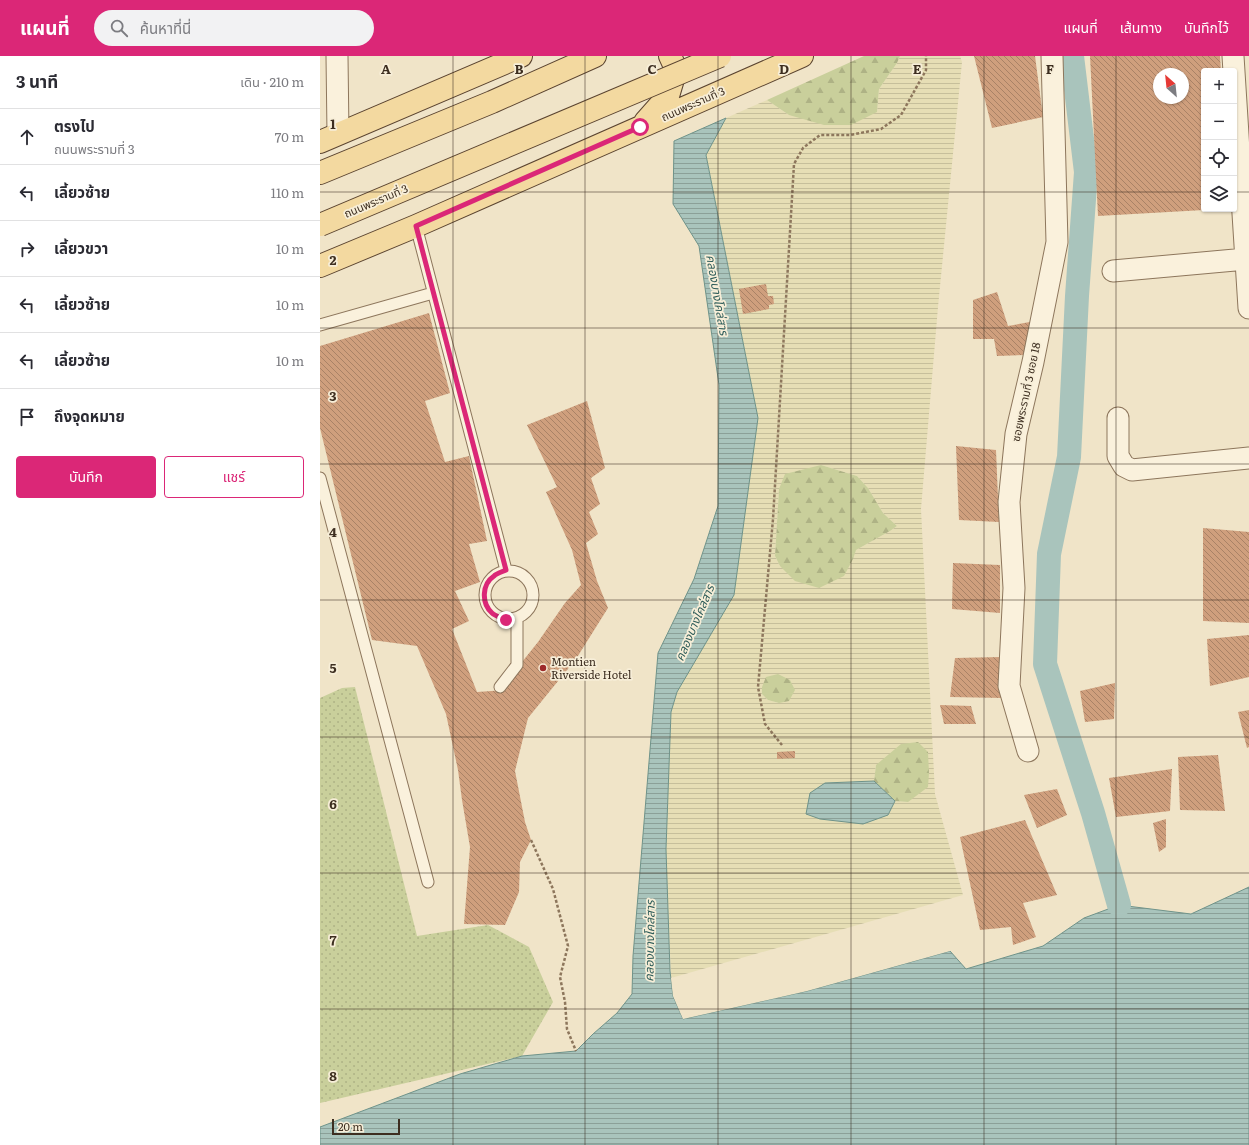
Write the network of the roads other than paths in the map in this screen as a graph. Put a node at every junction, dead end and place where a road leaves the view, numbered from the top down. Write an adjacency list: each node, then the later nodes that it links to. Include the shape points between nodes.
1 (337, 56): 11 (street)
2 (521, 56): 11 (main road)
3 (595, 56): 12 (main road, via 492,102)
4 (670, 56): 10 (main road, via 676,69 668,96)
5 (720, 56): 13 (main road, ถนนพระรามที่ 3, bridge)
6 (802, 56): 9 (main road, ถนนพระรามที่ 3)
7 (1052, 56): 27 (street, ซอยพระรามที่ 3 ซอย 18, via 1057,242 1016,434 1009,502 1014,588 1009,686)
8 (1233, 56): 15 (street)
9 (780, 61): 10 (main road, ถนนพระรามที่ 3)
10 (640, 127): 14 (main road, ถนนพระรามที่ 3)
11 (329, 138)
12 (320, 173)
13 (320, 225)
14 (416, 226): 16 (main road, ถนนพระรามที่ 3); 18 (lane)
15 (1246, 259): 17 (street); 19 (street)
16 (320, 266)
17 (1113, 271)
18 (434, 292): 20 (lane); 24 (lane)
19 (1249, 308)
20 (320, 324)
21 (1118, 418): 22 (street, via 1118,456 1124,466 1132,470)
22 (1249, 458)
23 (320, 478): 28 (lane)
24 (506, 570): 25 (lane, via 520,573 532,584 534,596 531,607); 25 (lane, via 494,576 486,585 486,605 492,614 506,620)
25 (517, 618): 26 (lane, via 517,665)
26 (500, 687)
27 (1028, 751)
28 (428, 882)

